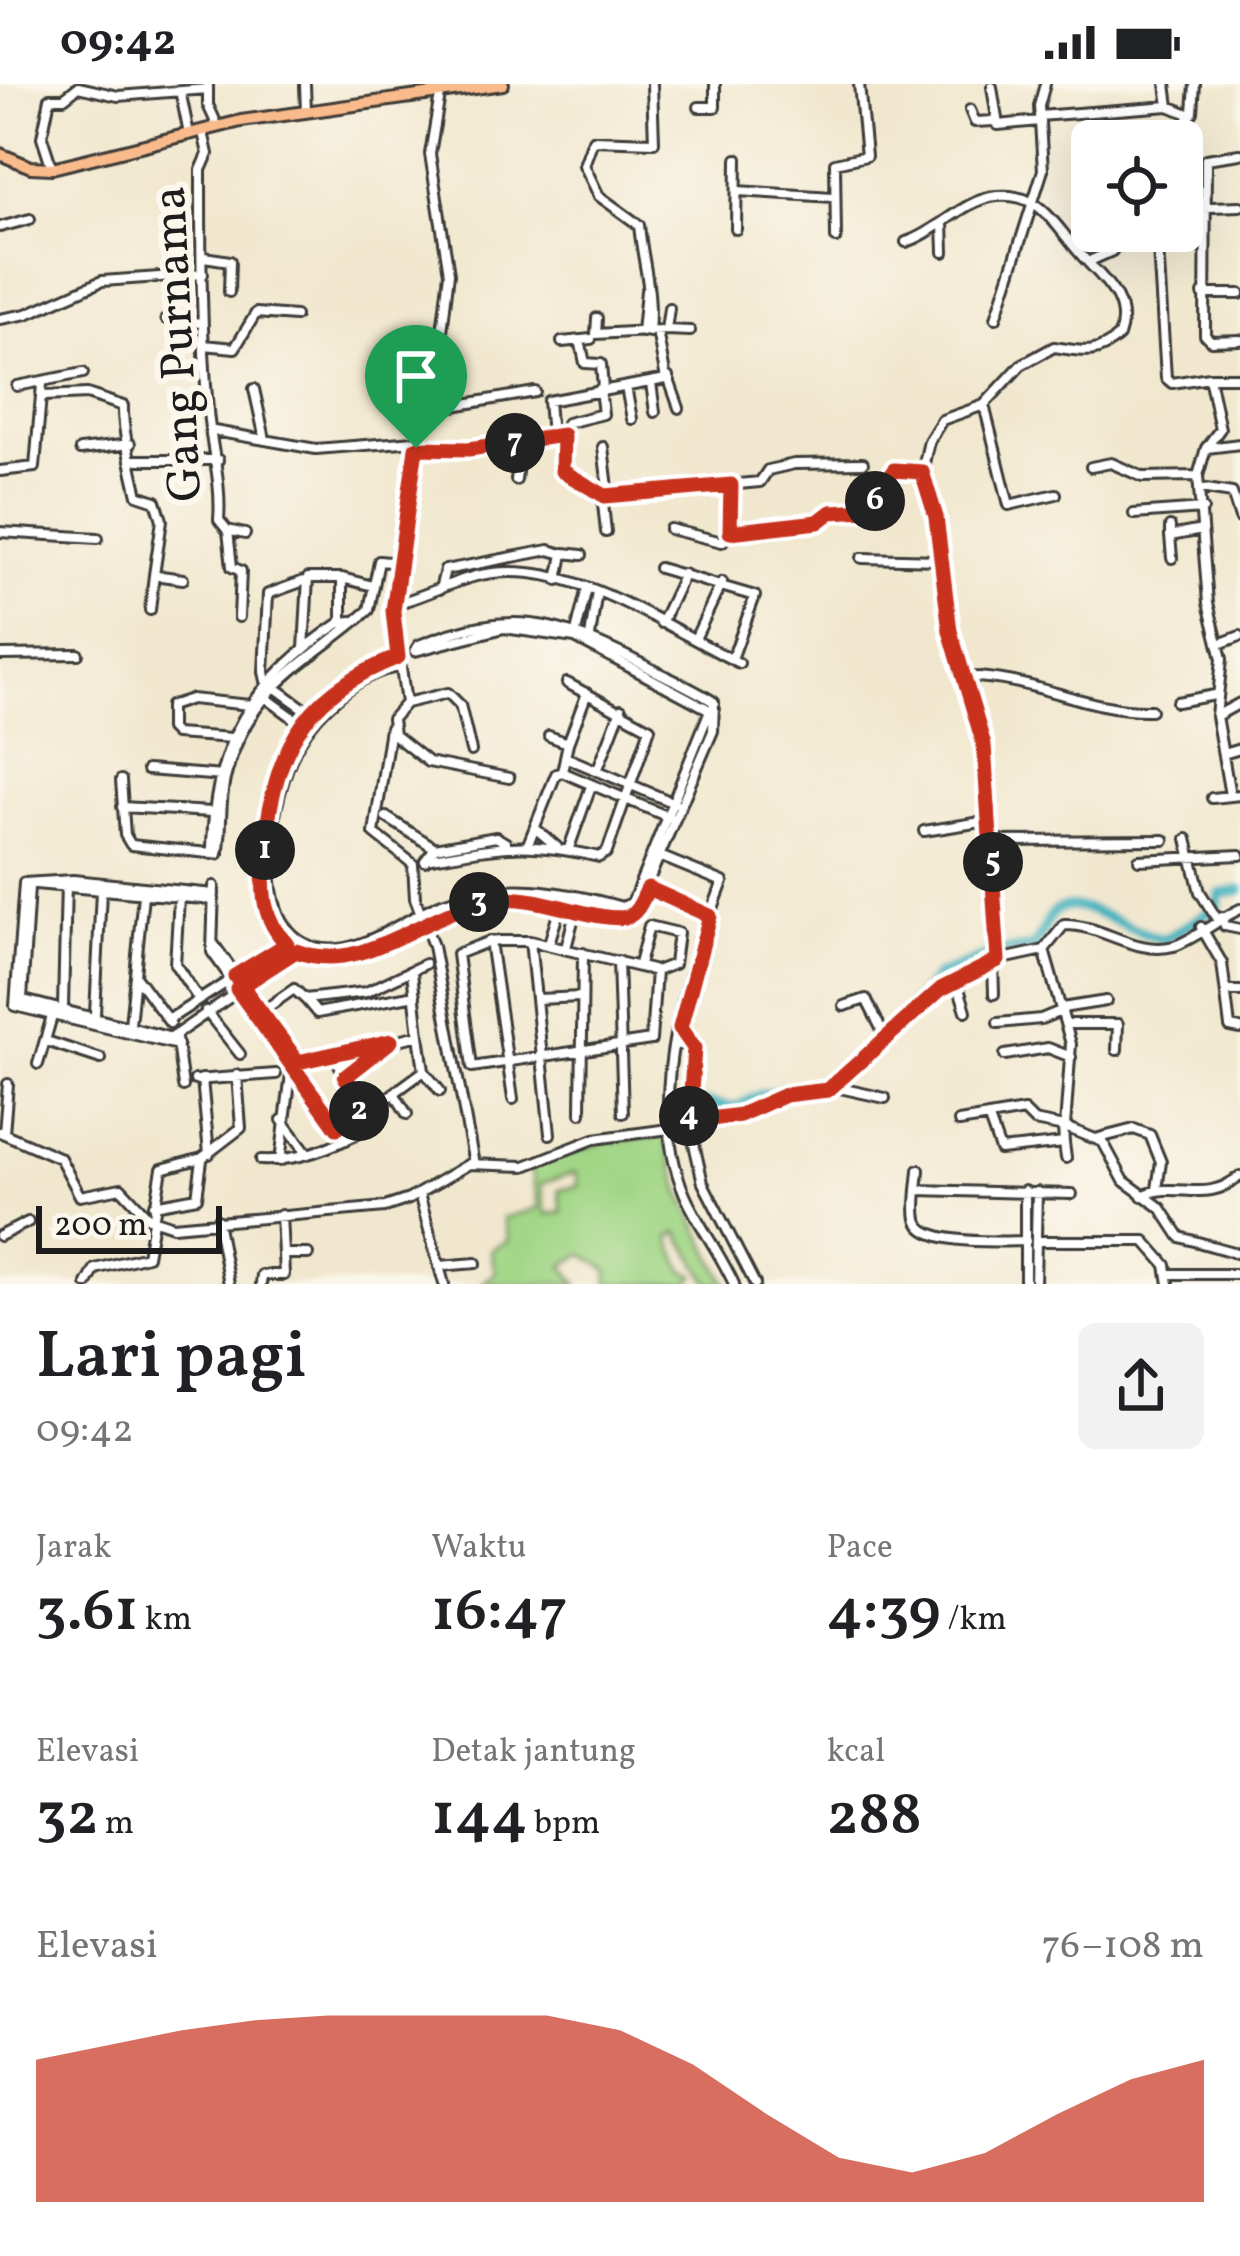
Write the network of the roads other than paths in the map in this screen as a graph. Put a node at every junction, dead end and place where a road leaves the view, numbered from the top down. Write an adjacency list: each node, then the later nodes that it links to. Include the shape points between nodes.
1 (46, 84): 15 (street)
2 (304, 84): 20 (street)
3 (405, 84): 16 (street)
4 (503, 84): 14 (main road)
5 (652, 84): 62 (street, via 654,142 592,140 584,165 599,196 639,225)
6 (716, 84): 18 (street, via 715,107)
7 (859, 84): 34 (street, via 866,156 836,162)
8 (1046, 84): 22 (street)
9 (1166, 84): 17 (street)
10 (1195, 84): 21 (street)
11 (207, 87): 13 (street); 25 (street)
12 (992, 87): 24 (street)
13 (181, 95): 15 (street, via 78,87); 27 (street)
14 (440, 95): 16 (main road); 80 (street, via 431,162 449,279 441,340 423,346)
15 (50, 98): 32 (street, via 42,141)
16 (404, 100): 20 (main road)
17 (1169, 106): 21 (street); 22 (street)
18 (699, 107)
19 (970, 110): 24 (street, via 975,122)
20 (306, 112): 25 (main road)
21 (1191, 115): 23 (street)
22 (1039, 119): 24 (street); 35 (street, via 1044,163)
23 (1188, 120)
24 (1000, 123): 28 (street)
25 (218, 127): 26 (main road)
26 (203, 132): 27 (main road); 47 (street, Gang Purnama)
27 (189, 136): 32 (main road)
28 (1006, 142)
29 (0, 154): 32 (main road)
30 (1240, 154): 37 (street, via 1207,156)
31 (736, 159): 33 (street)
32 (52, 168)
33 (738, 191): 34 (street); 41 (street)
34 (833, 197): 42 (street)
35 (1035, 206): 39 (street, via 988,198); 48 (street); 58 (street)
36 (1240, 206): 37 (street)
37 (1204, 209): 53 (street)
38 (30, 218): 40 (street)
39 (943, 222): 43 (street); 44 (street)
40 (0, 227)
41 (736, 229)
42 (836, 238)
43 (906, 242)
44 (944, 252)
45 (1108, 252): 48 (street)
46 (1158, 252): 69 (street, via 1166,378)
47 (203, 257): 49 (street, Gang Purnama); 51 (street, via 230,261)
48 (1091, 260): 81 (street, via 1120,306 1119,335 1089,353 1054,347 1021,365)
49 (203, 274): 59 (street, via 102,281); 61 (street, Gang Purnama)
50 (647, 277): 62 (street)
51 (229, 292)
52 (1240, 294): 53 (street)
53 (1203, 295): 65 (street, via 1207,338)
54 (669, 308): 62 (street)
55 (295, 316): 67 (street, via 256,313 235,348)
56 (622, 316): 64 (street)
57 (597, 318): 64 (street, via 596,334)
58 (996, 318)
59 (0, 319)
60 (166, 319): 61 (street)
61 (201, 323): 67 (street, Gang Purnama)
62 (654, 331): 63 (street); 64 (street); 70 (street)
63 (690, 331)
64 (620, 332)
65 (1240, 340)
66 (562, 342): 77 (street, via 585,339 584,362 600,363)
67 (204, 345): 86 (street, Gang Purnama)
68 (83, 373): 73 (street)
69 (1209, 376): 71 (street); 94 (street, via 1220,429)
70 (668, 377): 72 (street); 82 (street)
71 (1240, 377)
72 (651, 383): 75 (street); 83 (street)
73 (42, 384): 74 (street); 79 (street)
74 (16, 386)
75 (626, 387): 77 (street); 84 (street)
76 (254, 389): 88 (street)
77 (601, 389): 85 (street, via 603,414); 87 (street, via 547,401)
78 (535, 392): 80 (street, via 452,406)
79 (44, 396): 90 (street, via 87,394 122,405); 100 (street, via 34,469)
80 (421, 400): 91 (street)
81 (984, 405): 101 (street, via 936,426); 106 (street, via 1009,505)
82 (679, 408)
83 (655, 412)
84 (632, 419)
85 (567, 423)
86 (214, 431): 88 (street); 97 (street, Gang Purnama)
87 (551, 435): 89 (street); 107 (street, via 563,435 562,471)
88 (265, 439): 91 (street, via 324,449)
89 (521, 442): 91 (street, via 456,450); 103 (street)
90 (130, 444): 95 (street); 96 (street)
91 (415, 444): 151 (street, via 393,611)
92 (1240, 444): 94 (street)
93 (603, 447): 107 (street)
94 (1206, 448): 102 (street)
95 (80, 451)
96 (134, 460): 97 (street); 127 (street, via 138,494 155,500 161,513)
97 (218, 460): 112 (street, Gang Purnama, via 219,521)
98 (862, 463): 104 (street, via 794,464 768,470 763,481)
99 (1091, 467): 102 (street)
100 (0, 472)
101 (922, 472): 116 (street, via 894,470 866,510); 123 (street)
102 (1198, 476): 105 (street)
103 (516, 480)
104 (731, 485): 107 (street); 116 (street)
105 (1200, 488): 108 (street); 110 (street, via 1232,494)
106 (1056, 494)
107 (606, 495): 115 (street)
108 (1203, 509): 109 (street); 113 (street)
109 (1133, 514)
110 (1240, 518)
111 (670, 529): 116 (street, via 722,542)
112 (227, 530): 117 (street); 138 (street, Gang Purnama, via 232,567 241,572)
113 (1202, 530): 121 (street, via 1170,532); 145 (street)
114 (0, 532): 118 (street)
115 (606, 532)
116 (730, 532)
117 (245, 534)
118 (98, 538)
119 (562, 552): 120 (street); 130 (street); 134 (street, via 445,570)
120 (582, 555)
121 (1172, 558)
122 (862, 559): 123 (street)
123 (941, 560): 152 (street)
124 (400, 563): 133 (street, via 379,561)
125 (659, 568): 126 (street)
126 (684, 574): 132 (street); 139 (street)
127 (154, 575): 129 (street); 137 (street)
128 (342, 578): 131 (street); 133 (street); 140 (street)
129 (183, 579)
130 (558, 580): 134 (street, via 495,574); 135 (street)
131 (304, 581): 146 (street); 148 (street, via 268,594)
132 (722, 582): 142 (street); 142 (street, via 756,598 735,661)
133 (373, 586): 140 (street, via 369,610)
134 (440, 589): 136 (street)
135 (592, 590): 139 (street); 141 (street); 143 (street)
136 (404, 601)
137 (150, 610)
138 (239, 617)
139 (661, 623): 142 (street)
140 (343, 626): 146 (street)
141 (575, 635): 141 (street, via 504,628 415,651 443,635 501,622); 143 (street)
142 (695, 639)
143 (589, 641): 186 (street, via 708,706)
144 (1239, 642): 145 (street)
145 (1220, 644): 157 (street)
146 (304, 651): 150 (street); 154 (street)
147 (78, 654): 149 (street)
148 (265, 654): 150 (street); 154 (street)
149 (0, 655)
150 (288, 659): 154 (street)
151 (395, 662): 159 (street); 164 (street, via 350,679)
152 (965, 677): 163 (street); 191 (street, via 982,736)
153 (567, 683): 155 (street)
154 (270, 684): 156 (street); 164 (street)
155 (587, 693): 162 (street); 170 (street)
156 (262, 695): 161 (street); 166 (street)
157 (1215, 695): 158 (street); 165 (street)
158 (1178, 702)
159 (406, 703): 167 (street); 172 (street, via 450,694)
160 (1240, 703): 165 (street)
161 (254, 707): 169 (street); 169 (street, via 191,699 170,706 175,734); 178 (street)
162 (621, 709): 176 (street); 181 (street, via 650,732)
163 (1151, 710)
164 (314, 715): 166 (street)
165 (1216, 716): 173 (street)
166 (305, 726): 221 (street, via 275,776 265,829 265,912)
167 (390, 728): 179 (street, via 428,762); 217 (street, via 374,832 412,863)
168 (549, 736): 170 (street)
169 (232, 738): 178 (street)
170 (568, 743): 174 (street)
171 (1240, 749): 173 (street)
172 (471, 751)
173 (1223, 754): 183 (street)
174 (565, 757): 176 (street); 177 (street)
175 (147, 770): 178 (street)
176 (597, 771): 181 (street)
177 (562, 772): 182 (street); 192 (street)
178 (222, 775): 188 (street); 200 (street, via 220,851)
179 (509, 778)
180 (121, 780): 187 (street)
181 (628, 784): 185 (street); 186 (street)
182 (591, 786): 185 (street); 198 (street)
183 (1235, 795): 184 (street)
184 (1212, 798)
185 (622, 799): 190 (street); 198 (street, via 604,855)
186 (678, 804): 190 (street)
187 (122, 807): 188 (street); 200 (street, via 131,845)
188 (212, 812): 200 (street)
189 (386, 817): 199 (street)
190 (672, 819): 201 (street)
191 (988, 820): 193 (street); 195 (street)
192 (536, 829): 196 (street); 197 (street)
193 (923, 831)
194 (1187, 839): 203 (street)
195 (991, 841): 204 (street, via 1160,840); 230 (street)
196 (528, 844): 197 (street); 199 (street, via 498,837)
197 (558, 848): 198 (street)
198 (569, 848)
199 (438, 852): 205 (street)
200 (212, 854)
201 (658, 855): 209 (street); 214 (street, via 629,906); 216 (street, via 723,882)
202 (1240, 855): 203 (street)
203 (1191, 856): 204 (street); 218 (street)
204 (1157, 858): 206 (street)
205 (426, 860)
206 (1139, 860)
207 (66, 884): 208 (street); 250 (street); 250 (street, via 27,885 20,1002)
208 (101, 888): 210 (street); 211 (street); 255 (street)
209 (648, 888): 214 (street, via 625,917); 216 (street)
210 (214, 893): 212 (street); 237 (street, via 212,952)
211 (142, 896): 212 (street); 236 (street)
212 (179, 897): 247 (street, via 175,964)
213 (563, 899): 214 (street); 217 (street, via 494,899); 224 (street)
214 (578, 903): 226 (street)
215 (1240, 909): 218 (street)
216 (710, 916): 260 (street)
217 (421, 918): 225 (street, via 350,946); 228 (street, via 344,957); 315 (street)
218 (1220, 918): 219 (street); 220 (street)
219 (1201, 927): 227 (street, via 1164,947 1065,925); 240 (street, via 1218,950)
220 (1240, 929)
221 (291, 941): 225 (street); 228 (street); 237 (street)
222 (490, 941): 223 (street); 282 (street); 282 (street, via 454,958 472,1067)
223 (530, 941): 224 (street); 246 (street)
224 (549, 943): 226 (street)
225 (306, 944): 228 (street)
226 (566, 948): 229 (street)
227 (1044, 950): 230 (street); 251 (street)
228 (296, 951): 239 (street)
229 (583, 953): 231 (street); 244 (street)
230 (995, 957): 238 (street); 242 (street)
231 (619, 961): 233 (street); 270 (street)
232 (425, 964): 235 (street)
233 (640, 964): 234 (street); 234 (street, via 650,926 676,932 674,964)
234 (656, 971): 270 (street, via 654,1037)
235 (412, 972): 243 (street); 245 (street)
236 (135, 976): 256 (street); 259 (street)
237 (233, 977): 239 (street); 247 (street)
238 (957, 982): 253 (street); 261 (street)
239 (240, 987): 252 (street); 254 (street); 281 (street)
240 (1227, 991): 241 (street); 262 (street, via 1230,1028)
241 (1240, 991)
242 (994, 994)
243 (415, 995): 245 (street); 263 (street)
244 (580, 997): 246 (street); 272 (street)
245 (367, 998): 254 (street, via 316,1013 294,989)
246 (538, 999): 277 (street)
247 (199, 1000): 256 (street)
248 (1106, 1001): 251 (street)
249 (844, 1006): 264 (street, via 866,1000)
250 (57, 1009): 255 (street); 265 (street); 268 (street)
251 (1062, 1009): 257 (street); 258 (street)
252 (206, 1011): 265 (street); 274 (street)
253 (966, 1011)
254 (261, 1012): 281 (street)
255 (95, 1014): 259 (street)
256 (168, 1020): 265 (street)
257 (998, 1023)
258 (1067, 1024): 273 (street, via 1118,1024); 278 (street)
259 (130, 1026): 265 (street)
260 (680, 1028): 266 (street); 271 (street)
261 (901, 1029): 264 (street); 267 (street)
262 (1240, 1029)
263 (419, 1035): 269 (street); 283 (street)
264 (885, 1038): 289 (street)
265 (177, 1040): 288 (street)
266 (687, 1040): 271 (street); 300 (street, via 694,1048)
267 (905, 1040)
268 (46, 1041): 279 (street); 280 (street)
269 (391, 1041): 276 (street); 286 (street)
270 (618, 1045): 272 (street); 296 (street)
271 (676, 1047): 304 (street)
272 (583, 1050): 277 (street); 295 (street)
273 (1117, 1050)
274 (240, 1054)
275 (1005, 1054): 278 (street, via 1048,1048)
276 (334, 1056): 281 (street); 286 (street)
277 (544, 1057): 282 (street); 306 (street)
278 (1071, 1058): 302 (street)
279 (101, 1059)
280 (38, 1064)
281 (296, 1064): 298 (street); 303 (street)
282 (508, 1064): 293 (street)
283 (424, 1071): 290 (street); 291 (street)
284 (276, 1074): 285 (street)
285 (237, 1075): 311 (street, via 243,1126); 311 (street, via 198,1080)
286 (345, 1077): 294 (street)
287 (8, 1084): 305 (street)
288 (183, 1086)
289 (834, 1087): 292 (street); 300 (street)
290 (440, 1091)
291 (394, 1093): 294 (street); 297 (street)
292 (885, 1098)
293 (513, 1099)
294 (368, 1108): 303 (street); 308 (street, via 369,1128)
295 (581, 1113)
296 (622, 1113)
297 (407, 1114)
298 (282, 1119): 310 (street); 314 (street)
299 (988, 1119): 301 (street); 302 (street, via 1024,1111); 309 (street, via 999,1150)
300 (689, 1122): 324 (street)
301 (959, 1122)
302 (1064, 1127): 307 (street); 309 (street)
303 (337, 1128): 308 (street)
304 (670, 1130): 315 (street, via 594,1139 525,1166); 327 (street)
305 (2, 1133): 330 (street, via 59,1157 78,1194 121,1188)
306 (550, 1134)
307 (1097, 1138): 318 (street, via 1134,1129 1150,1135 1161,1162); 325 (street)
308 (346, 1140): 310 (street)
309 (1064, 1143): 312 (street)
310 (308, 1154): 314 (street)
311 (206, 1156): 326 (street, via 163,1168); 326 (street, via 197,1197)
312 (1066, 1158)
313 (261, 1160): 314 (street)
314 (280, 1161)
315 (474, 1164): 322 (street)
316 (920, 1170): 319 (street)
317 (1240, 1176): 318 (street, via 1213,1193)
318 (1157, 1189): 325 (street)
319 (918, 1190): 320 (street); 335 (street, via 922,1228 948,1240)
320 (1025, 1191): 321 (street); 335 (street)
321 (1037, 1192): 323 (street); 335 (street)
322 (419, 1194): 328 (street, via 352,1212); 340 (street)
323 (1072, 1194)
324 (707, 1196): 327 (street); 332 (street)
325 (1142, 1196): 338 (street, via 1183,1239)
326 (154, 1205): 330 (street)
327 (691, 1207): 333 (street)
328 (281, 1215): 329 (street); 336 (street)
329 (217, 1220): 330 (street); 344 (street)
330 (154, 1221): 343 (street, via 147,1256 95,1269)
331 (28, 1222): 334 (street)
332 (725, 1226): 333 (street, via 713,1226); 348 (street)
333 (710, 1235): 347 (street)
334 (0, 1236)
335 (1031, 1241): 342 (street, via 1143,1240); 349 (street); 350 (street)
336 (283, 1254): 337 (street); 345 (street, via 284,1275 262,1275)
337 (308, 1254)
338 (1240, 1254)
339 (476, 1263): 340 (street)
340 (440, 1266): 346 (street)
341 (1240, 1274): 342 (street)
342 (1170, 1279)
343 (86, 1284)
344 (229, 1284)
345 (261, 1284)
346 (445, 1284)
347 (734, 1284)
348 (755, 1284)
349 (1025, 1284)
350 (1035, 1284)

